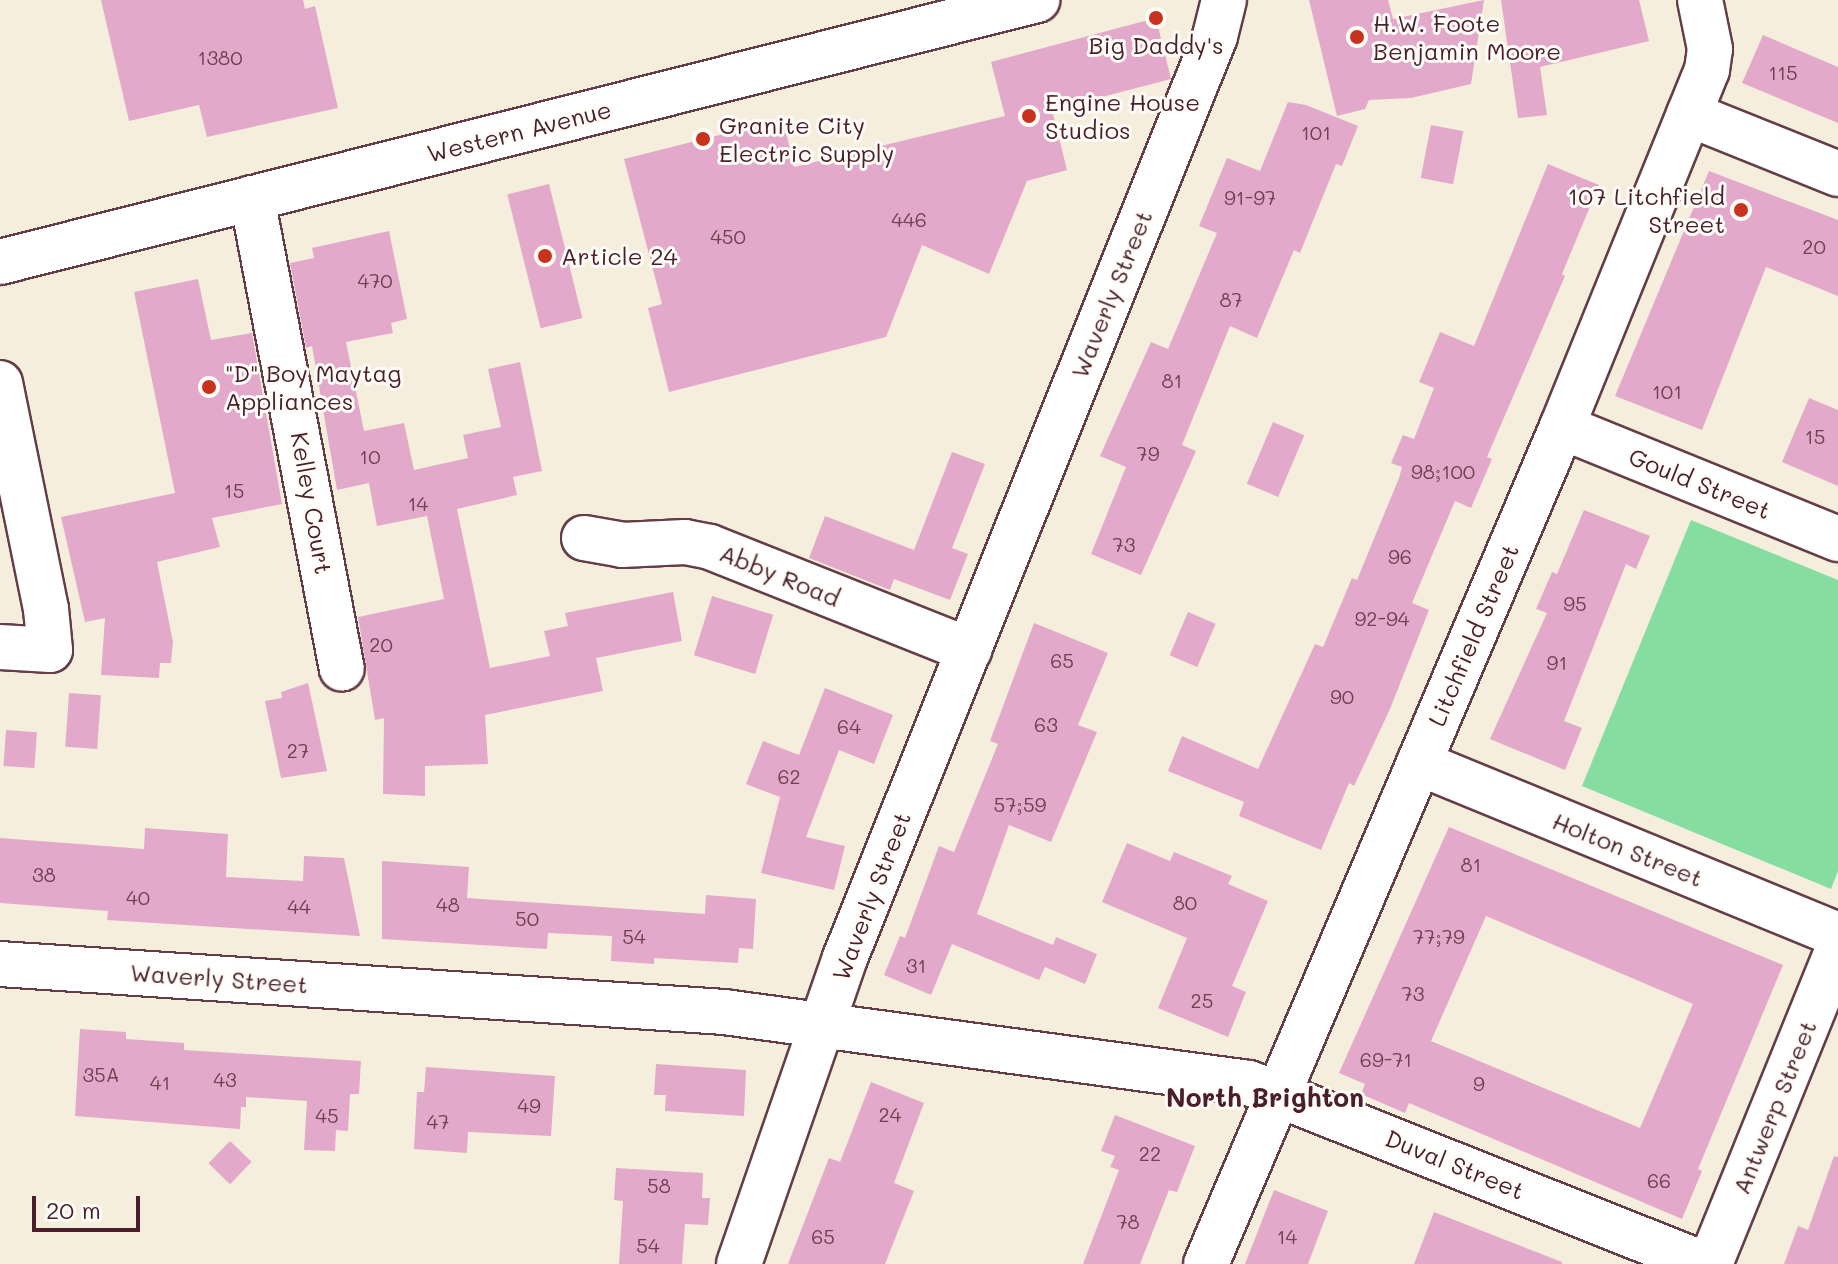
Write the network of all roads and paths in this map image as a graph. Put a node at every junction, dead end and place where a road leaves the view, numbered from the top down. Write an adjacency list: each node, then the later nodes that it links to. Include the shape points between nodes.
1 (1037, 0): 6 (street, Western Avenue)
2 (1224, 0): 13 (street, Waverly Street, via 1215,36)
3 (1700, 0): 4 (street, Litchfield Street, via 1709,59)
4 (1689, 114): 5 (street); 9 (street, Litchfield Street)
5 (1838, 174)
6 (252, 198): 7 (street, Western Avenue); 14 (street, Kelley Court)
7 (0, 262)
8 (0, 383): 12 (street, via 50,650)
9 (1562, 427): 11 (street, Gould Street); 15 (street, Litchfield Street)
10 (584, 538): 13 (street, Abby Road, via 622,545 685,542 710,547)
11 (1838, 539)
12 (0, 647)
13 (969, 650): 19 (street, Waverly Street, via 845,958)
14 (342, 668)
15 (1419, 763): 16 (street, Holton Street); 20 (street, Litchfield Street)
16 (1838, 935)
17 (1838, 949): 24 (street, Antwerp Street)
18 (0, 964): 19 (street, Waverly Street, via 724,1012)
19 (823, 1026): 20 (street, Duval Street, via 1249,1083); 21 (street)
20 (1277, 1092): 22 (street, Litchfield Street); 23 (street, Duval Street)
21 (739, 1264)
22 (1206, 1264)
23 (1703, 1264)
24 (1710, 1264)

